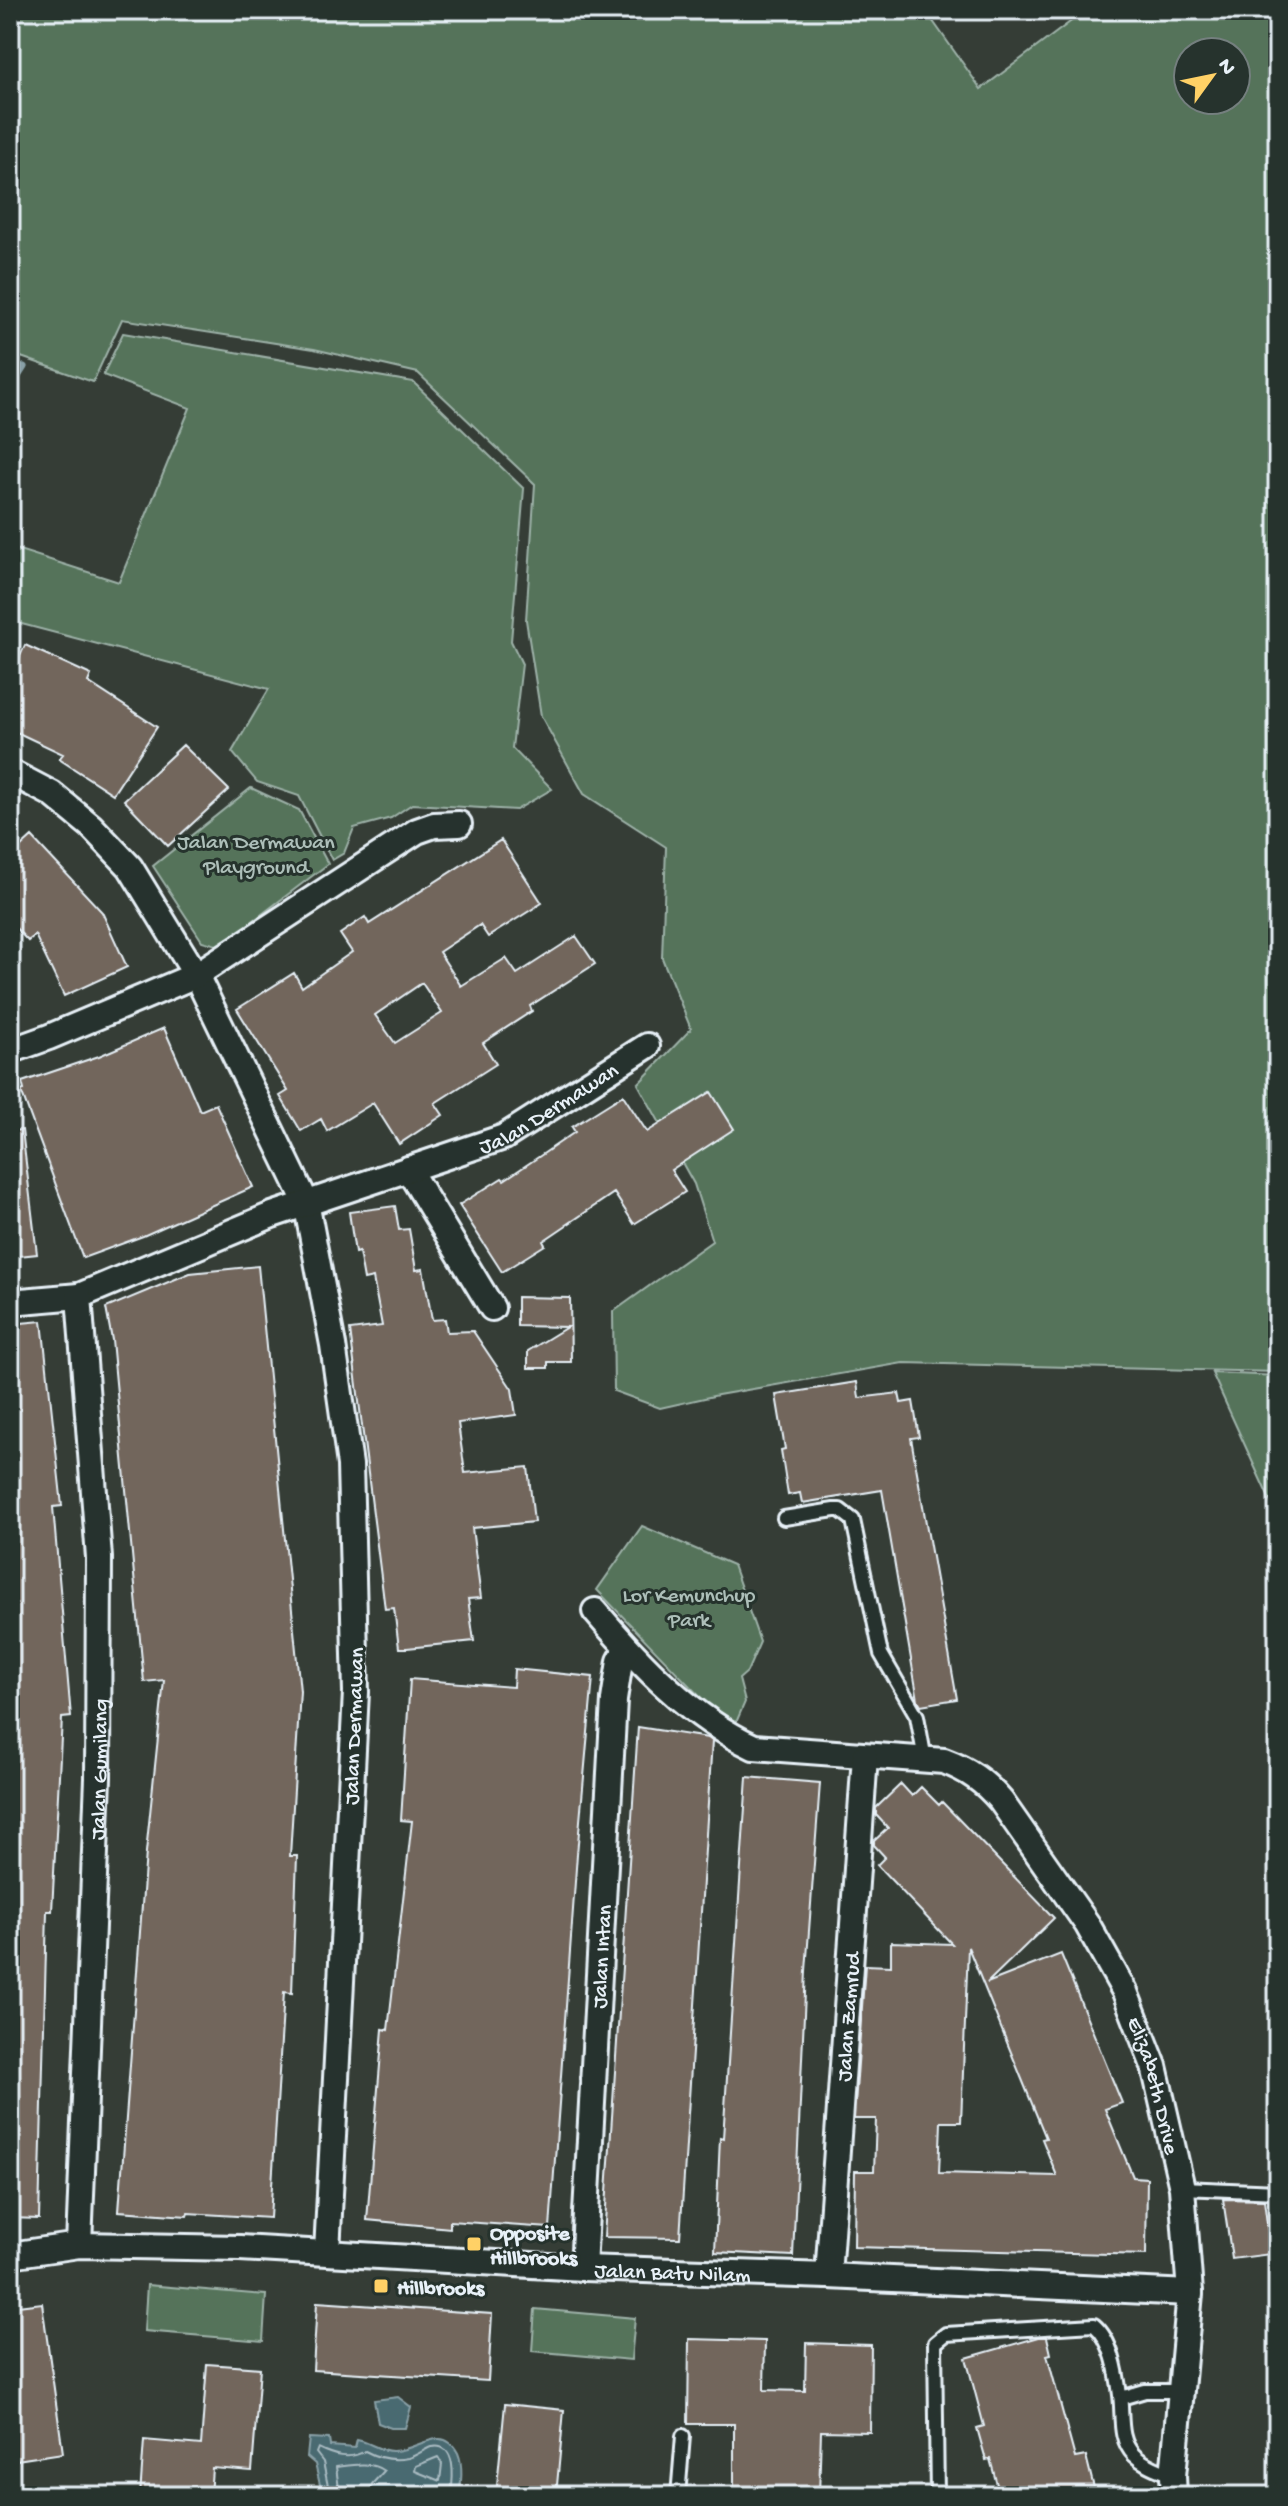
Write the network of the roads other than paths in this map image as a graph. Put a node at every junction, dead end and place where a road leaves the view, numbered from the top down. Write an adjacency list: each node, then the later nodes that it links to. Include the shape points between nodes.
1 (10, 772): 3 (street, Jalan Dermawan, via 52,794 130,867)
2 (459, 824): 3 (street, via 417,831)
3 (196, 975): 5 (street); 7 (street, Jalan Dermawan)
4 (647, 1046): 6 (street, Jalan Dermawan, via 504,1137)
5 (10, 1051)
6 (408, 1169): 7 (street, Jalan Dermawan); 10 (street)
7 (306, 1202): 8 (street, Jalan Dermawan); 19 (street, Jalan Dermawan, via 350,1465 356,1692)
8 (79, 1296): 9 (street, Jalan Dermawan); 18 (street, Jalan Gumilang, via 99,1574 98,1778)
9 (10, 1302)
10 (492, 1308)
11 (784, 1518): 15 (lane, via 840,1510 853,1520 881,1654 917,1716)
12 (595, 1611): 13 (street, Elizabeth Drive)
13 (627, 1648): 14 (street, Elizabeth Drive, via 718,1728 754,1747); 21 (street, Jalan Intan, via 614,1700)
14 (865, 1756): 15 (street, Elizabeth Drive); 22 (street, Jalan Zamrud)
15 (925, 1760): 16 (street, Elizabeth Drive, via 944,1761 985,1783 1087,1924 1125,1992 1154,2066)
16 (1182, 2188): 17 (lane); 23 (street, Elizabeth Drive)
17 (1278, 2192)
18 (79, 2245): 19 (street, Jalan Batu Nilam); 20 (street, Jalan Batu Nilam)
19 (327, 2252): 21 (street, Jalan Batu Nilam)
20 (10, 2255)
21 (583, 2268): 22 (street, Jalan Batu Nilam)
22 (828, 2276): 23 (street, Jalan Batu Nilam)
23 (1190, 2293): 24 (street, Elizabeth Drive)
24 (1181, 2391): 25 (lane, via 1145,2391); 27 (street, Elizabeth Drive)
25 (1121, 2398): 27 (lane, via 1122,2428 1132,2453); 29 (lane, via 1111,2352 1094,2325 939,2337)
26 (683, 2436): 28 (lane)
27 (1173, 2486)
28 (678, 2496)
29 (937, 2496)

